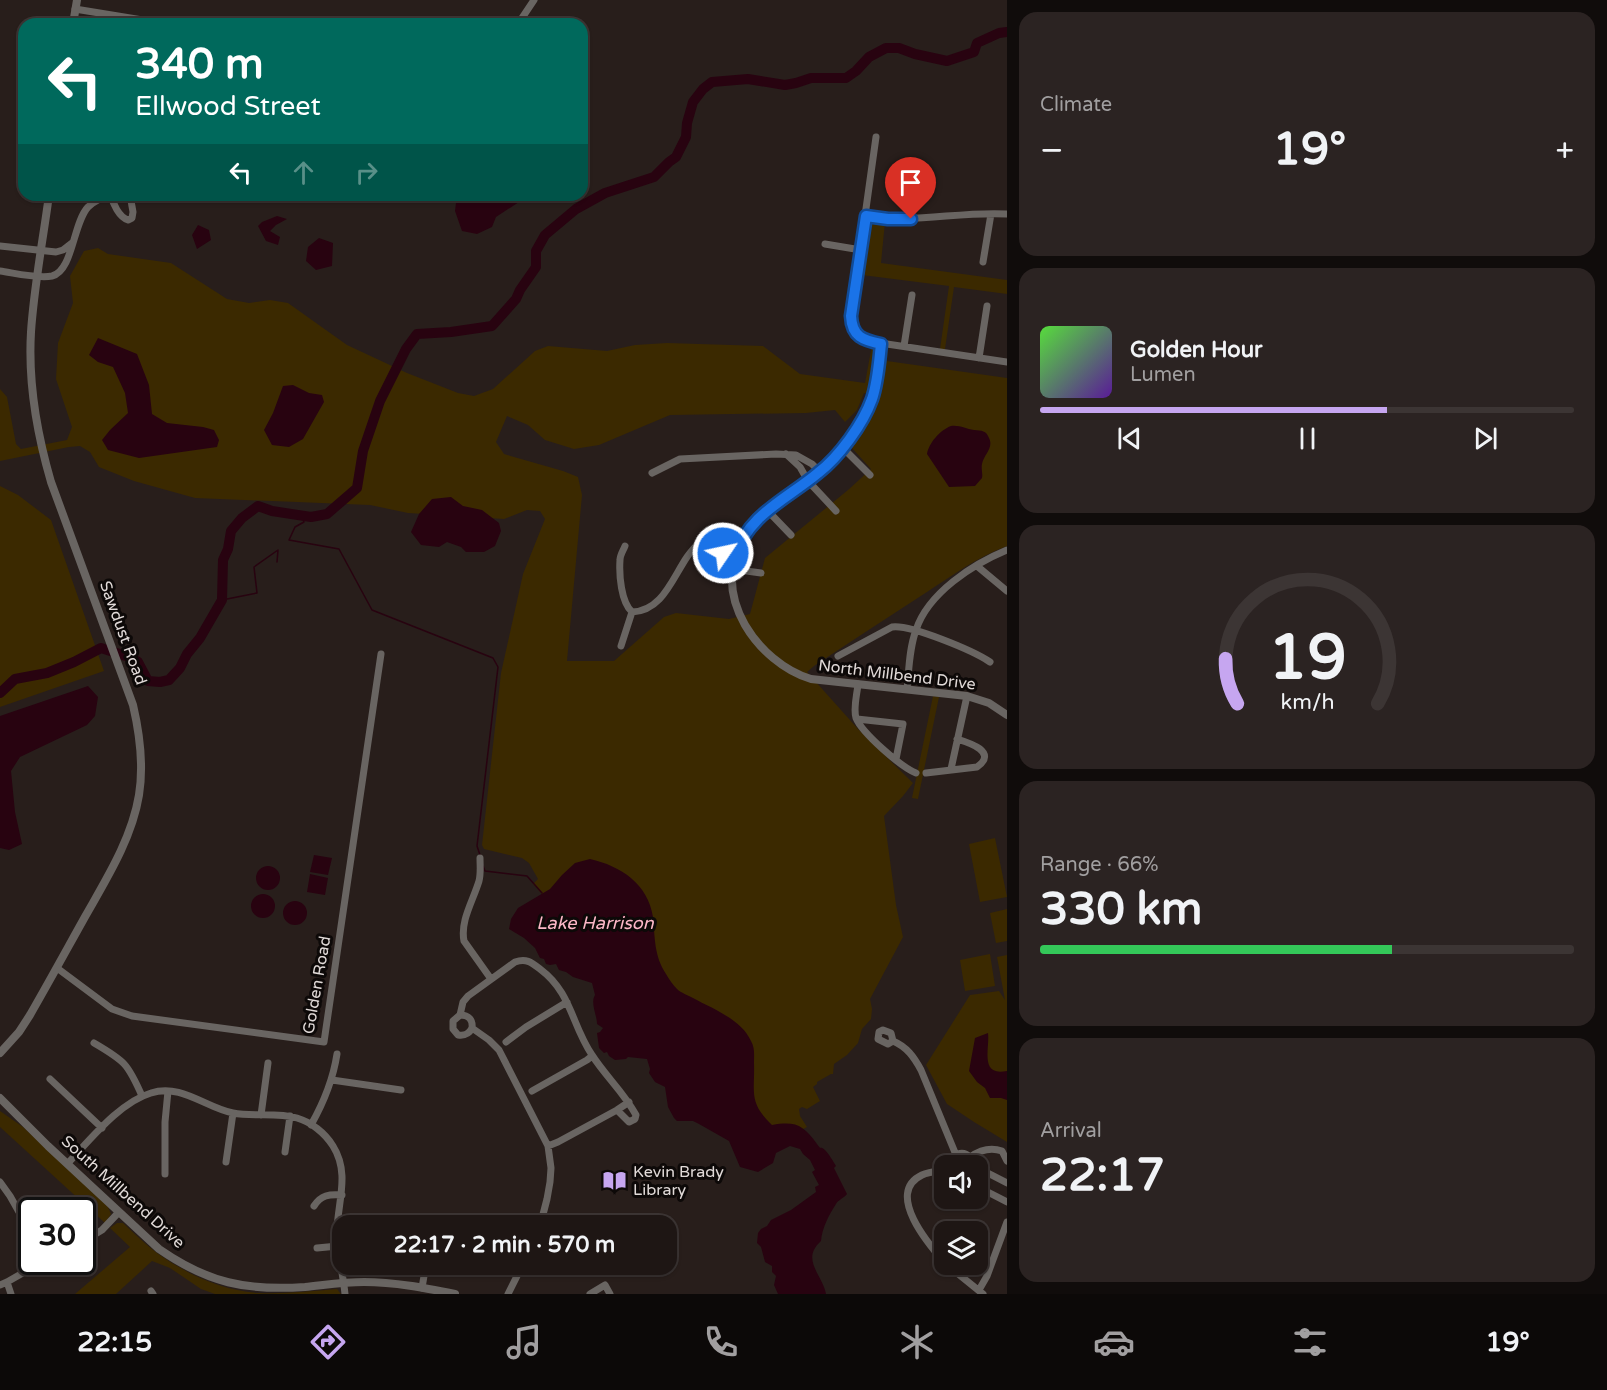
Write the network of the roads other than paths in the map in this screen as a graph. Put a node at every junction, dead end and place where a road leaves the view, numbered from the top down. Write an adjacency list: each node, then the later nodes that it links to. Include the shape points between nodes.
1 (534, 0): 4 (street)
2 (76, 4): 3 (street)
3 (140, 18)
4 (522, 18)
5 (876, 137): 12 (street)
6 (48, 201): 16 (street, Sawdust Road)
7 (96, 201): 13 (street, via 81,216)
8 (113, 201): 9 (street, via 128,220 133,212)
9 (131, 201)
10 (991, 214): 11 (street); 12 (street, via 911,219); 18 (street)
11 (1007, 214)
12 (866, 216): 17 (street)
13 (72, 243): 16 (street, via 56,252); 20 (street, via 60,272)
14 (825, 244): 17 (street)
15 (0, 246): 16 (street)
16 (41, 250): 20 (street, Sawdust Road)
17 (861, 250): 23 (street, via 851,325 867,341)
18 (983, 262)
19 (0, 272): 20 (street)
20 (37, 276): 62 (street, Sawdust Road, via 31,359 43,454 134,705 141,775 137,807 126,838)
21 (912, 295): 24 (street)
22 (987, 306): 25 (street)
23 (881, 344): 24 (street); 27 (street, North Millbend Drive, via 872,399)
24 (904, 346): 25 (street)
25 (979, 358): 26 (street)
26 (1007, 362)
27 (842, 447): 29 (street, North Millbend Drive); 31 (street)
28 (786, 454): 29 (street, via 806,460); 30 (street, via 690,457); 32 (street, via 804,471)
29 (819, 472): 32 (street, North Millbend Drive)
30 (652, 473)
31 (870, 475)
32 (808, 481): 33 (street, North Millbend Drive); 34 (street)
33 (767, 510): 35 (street); 37 (street, North Millbend Drive)
34 (836, 511)
35 (791, 535)
36 (625, 546): 45 (street, via 619,558 622,593)
37 (738, 546): 38 (street, via 702,539); 40 (street, North Millbend Drive)
38 (696, 547): 40 (street); 45 (street, via 661,599 648,609)
39 (1007, 550): 41 (street)
40 (735, 557): 42 (street, North Millbend Drive)
41 (977, 566): 44 (street); 46 (street, via 929,604)
42 (732, 569): 43 (street); 51 (street, North Millbend Drive, via 737,609 748,630 779,663 811,679)
43 (761, 573)
44 (1007, 591)
45 (632, 612): 47 (street)
46 (915, 630): 49 (street, via 892,627); 50 (street); 52 (street)
47 (621, 646)
48 (381, 654): 62 (street, Golden Road, via 324,1042 132,1016 112,1009)
49 (838, 656)
50 (990, 662)
51 (858, 684): 52 (street, North Millbend Drive); 55 (street)
52 (907, 689): 53 (street, North Millbend Drive)
53 (967, 696): 54 (street, North Millbend Drive, via 989,703); 56 (street)
54 (1007, 715)
55 (857, 719): 57 (street, via 864,732); 57 (street, via 903,724)
56 (957, 740): 58 (street); 58 (street, via 978,747 983,752 983,763)
57 (896, 759): 59 (street)
58 (951, 769): 60 (street)
59 (916, 773)
60 (926, 773)
61 (480, 858): 63 (street, via 479,880 463,934)
62 (57, 968): 70 (street, Sawdust Road, via 19,1032)
63 (491, 979): 64 (street, via 515,962 527,960 551,977); 65 (street, via 468,996)
64 (567, 1002): 68 (street); 72 (street)
65 (460, 1015): 66 (street, via 471,1019); 66 (street, via 453,1021 455,1032 465,1035)
66 (472, 1028): 88 (street, via 499,1050)
67 (893, 1041): 90 (street, via 908,1050 921,1070)
68 (506, 1042)
69 (94, 1043): 79 (street, via 125,1063)
70 (0, 1053)
71 (337, 1054): 75 (street)
72 (592, 1056): 78 (street); 81 (street)
73 (268, 1063): 84 (street)
74 (50, 1079): 87 (street)
75 (332, 1080): 76 (street); 86 (street)
76 (401, 1090)
77 (168, 1091): 79 (street); 83 (street); 97 (street)
78 (532, 1091)
79 (142, 1096): 87 (street)
80 (0, 1098): 95 (street, South Millbend Drive)
81 (629, 1102): 82 (street); 82 (street, via 635,1119 629,1122)
82 (617, 1110): 88 (street)
83 (233, 1113): 84 (street); 94 (street)
84 (261, 1115): 85 (street)
85 (290, 1116): 86 (street); 89 (street)
86 (311, 1125): 102 (street, via 334,1147 342,1174)
87 (102, 1128): 95 (street)
88 (548, 1146): 108 (street, via 550,1182)
89 (285, 1152)
90 (956, 1155): 91 (street)
91 (967, 1155)
92 (973, 1155): 93 (street, via 994,1148 1002,1151)
93 (1007, 1161)
94 (226, 1162)
95 (68, 1164): 106 (street, South Millbend Drive)
96 (934, 1172): 113 (street, via 916,1179 908,1200 916,1226)
97 (165, 1174)
98 (988, 1174): 100 (street)
99 (0, 1182): 105 (street)
100 (1007, 1184)
101 (988, 1192): 103 (street)
102 (342, 1195): 104 (street, via 324,1196); 107 (street)
103 (1007, 1202)
104 (314, 1206)
105 (18, 1210)
106 (118, 1212): 110 (street); 119 (street, South Millbend Drive, via 167,1255 217,1280 261,1288)
107 (339, 1215)
108 (543, 1215)
109 (1007, 1222): 122 (street)
110 (96, 1234)
111 (332, 1247): 112 (street)
112 (317, 1248)
113 (934, 1252)
114 (20, 1275): 120 (street)
115 (343, 1275): 119 (street)
116 (424, 1275): 121 (street)
117 (518, 1275): 126 (street)
118 (959, 1275): 122 (street)
119 (344, 1282): 121 (street, South Millbend Drive); 124 (street)
120 (4, 1284): 123 (street)
121 (422, 1288): 125 (street, South Millbend Drive)
122 (981, 1292)
123 (11, 1294)
124 (345, 1294)
125 (455, 1294)
126 (508, 1294)
127 (590, 1294): 128 (street, via 605,1286)
128 (610, 1294)

